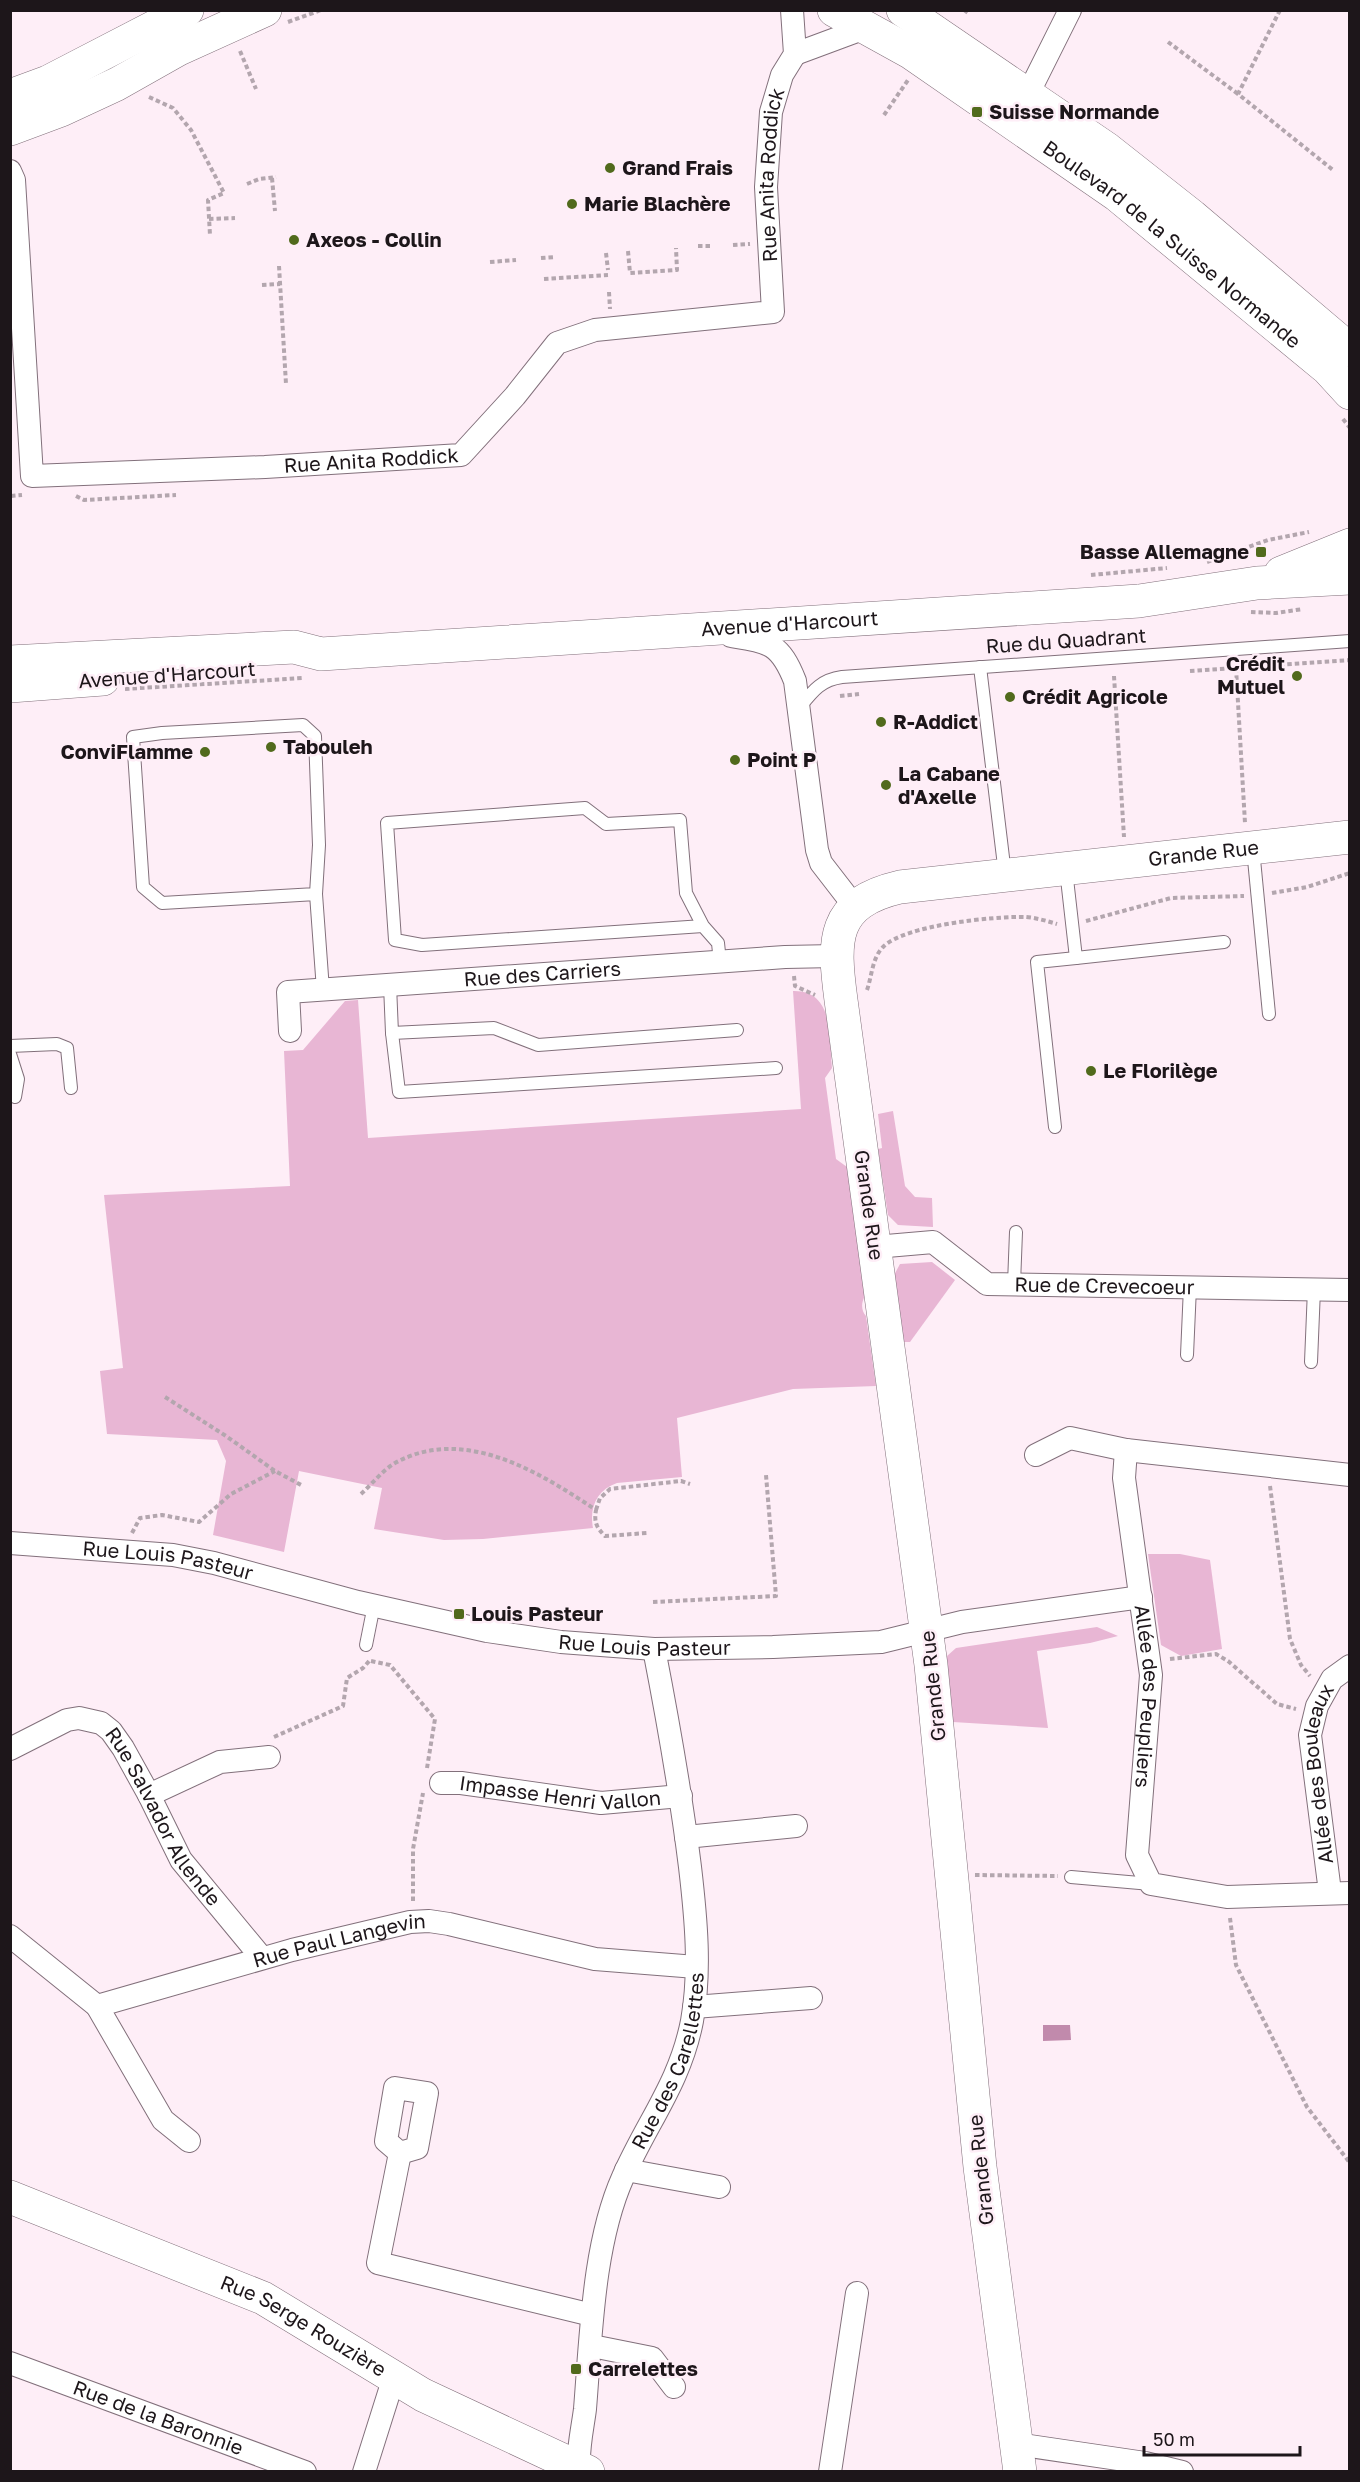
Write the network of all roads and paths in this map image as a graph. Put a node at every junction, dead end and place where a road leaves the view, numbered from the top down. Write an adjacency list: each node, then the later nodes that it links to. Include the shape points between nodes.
1 (187, 10): 18 (street, via 48,82)
2 (265, 10): 21 (street, via 178,49 117,84)
3 (792, 10): 13 (street)
4 (834, 10): 10 (street, Boulevard de la Suisse Normande)
5 (903, 10): 16 (street, Boulevard de la Suisse Normande)
6 (964, 10): 7 (path)
7 (970, 10)
8 (1070, 10): 16 (street)
9 (1279, 11): 17 (path)
10 (866, 28): 13 (street); 14 (street, Boulevard de la Suisse Normande, via 910,52)
11 (1168, 42): 17 (path)
12 (240, 51): 15 (path)
13 (795, 54): 23 (street, Rue Anita Roddick, via 782,75 771,112 766,187 773,312 594,330 557,343 461,455 32,476 14,180)
14 (922, 73): 16 (street, via 963,75 1020,111); 20 (path); 48 (street, Boulevard de la Suisse Normande, via 1118,195 1328,369)
15 (256, 89)
16 (1028, 94): 46 (street, Boulevard de la Suisse Normande, via 1107,149 1192,216)
17 (1238, 94): 22 (path)
18 (10, 96)
19 (149, 97): 27 (path, via 174,108 191,130 224,193 208,200)
20 (884, 115)
21 (10, 129)
22 (1334, 170)
23 (10, 171)
24 (247, 184): 25 (path, via 274,178)
25 (275, 211)
26 (235, 218): 27 (path)
27 (209, 219): 28 (path)
28 (210, 236)
29 (758, 240): 30 (path)
30 (733, 245)
31 (698, 246): 32 (path)
32 (711, 246)
33 (676, 248): 34 (path, via 677,270 630,273)
34 (628, 251)
35 (606, 253): 41 (path, via 608,273)
36 (555, 257): 37 (path)
37 (542, 258)
38 (516, 260): 39 (path)
39 (489, 262)
40 (279, 266): 42 (path)
41 (544, 279)
42 (280, 284): 43 (path); 47 (path)
43 (262, 285)
44 (609, 292): 45 (path)
45 (611, 316)
46 (1350, 350)
47 (286, 384)
48 (1350, 393)
49 (1312, 532): 51 (path, via 1244,547)
50 (1350, 545): 53 (street, Avenue d'Harcourt)
51 (1205, 562)
52 (1350, 578): 53 (street, Avenue d'Harcourt)
53 (1257, 583): 54 (street, Avenue d'Harcourt, via 1138,601)
54 (694, 631): 57 (street, Avenue d'Harcourt); 63 (street, via 758,640 779,650 795,681)
55 (1350, 641): 58 (lane, Rue du Quadrant)
56 (10, 662): 57 (street, Avenue d'Harcourt, via 294,646)
57 (314, 666): 61 (street, Avenue d'Harcourt); 62 (path)
58 (980, 667): 63 (lane, Rue du Quadrant, via 828,679); 69 (lane)
59 (1236, 668): 64 (path)
60 (1114, 676): 66 (path)
61 (10, 686)
62 (123, 690)
63 (799, 708): 73 (street, via 817,850 824,868)
64 (1249, 838): 65 (street, Grande Rue); 67 (street, Grande Rue); 86 (lane)
65 (1348, 838)
66 (1124, 840)
67 (1066, 868): 69 (street, Grande Rue); 79 (lane)
68 (1350, 873): 71 (path, via 1307,887)
69 (1005, 875): 73 (street, Grande Rue, via 900,887 879,892)
70 (316, 894): 70 (lane, via 320,845 315,736 303,725 133,737 143,887 162,903); 83 (lane)
71 (1266, 894)
72 (1247, 896): 74 (path, via 1171,898)
73 (855, 907): 78 (street, Grande Rue, via 845,920)
74 (1085, 921)
75 (1061, 924): 84 (path, via 1037,918 1007,918 912,932 882,948)
76 (703, 926): 76 (lane, via 686,893 680,820 606,824 585,808 387,823 395,940 422,945); 80 (lane, via 718,943)
77 (1224, 942): 79 (lane)
78 (835, 956): 80 (street, Rue des Carriers); 97 (street, Grande Rue)
79 (1076, 958): 95 (lane, via 1037,962)
80 (720, 962): 82 (street, Rue des Carriers)
81 (794, 970): 85 (path, via 795,986)
82 (390, 985): 83 (street, Rue des Carriers); 89 (lane)
83 (322, 990): 88 (street, Rue des Carriers, via 288,992)
84 (864, 993)
85 (821, 998)
86 (1269, 1014)
87 (737, 1030): 89 (lane, via 538,1045 494,1028)
88 (290, 1031)
89 (392, 1034): 92 (lane, via 399,1092)
90 (10, 1046): 93 (lane, via 57,1044 68,1048)
91 (10, 1054): 94 (lane, via 18,1079)
92 (776, 1068)
93 (71, 1088)
94 (15, 1097)
95 (1055, 1127)
96 (1016, 1232): 98 (lane)
97 (875, 1247): 98 (street, Rue de Crevecoeur, via 933,1242 987,1284); 121 (street, Grande Rue)
98 (1014, 1284): 99 (street, Rue de Crevecoeur)
99 (1190, 1287): 100 (street, Rue de Crevecoeur); 102 (lane)
100 (1314, 1289): 101 (street, Rue de Crevecoeur); 103 (lane)
101 (1350, 1290)
102 (1187, 1355)
103 (1311, 1362)
104 (165, 1397): 108 (path)
105 (1126, 1450): 106 (street, via 1070,1438); 107 (street); 118 (street, Allée des Peupliers, via 1124,1478)
106 (1036, 1455)
107 (1267, 1466): 110 (street); 127 (path, via 1290,1639 1301,1665)
108 (275, 1471): 112 (path); 116 (path, via 231,1494 199,1522 162,1515 140,1518)
109 (766, 1475): 119 (path, via 776,1596)
110 (1350, 1475)
111 (690, 1484): 114 (path, via 681,1481 610,1489 600,1498)
112 (303, 1486)
113 (361, 1494): 114 (path, via 395,1464 454,1448 508,1460 558,1484)
114 (596, 1510): 115 (path, via 597,1528 605,1536)
115 (647, 1533)
116 (127, 1541)
117 (10, 1543): 120 (street, Rue Louis Pasteur, via 173,1555)
118 (1141, 1597): 121 (street, Rue Louis Pasteur); 124 (street, Allée des Peupliers)
119 (653, 1602)
120 (374, 1605): 122 (lane); 123 (street, Rue Louis Pasteur, via 488,1631 561,1642)
121 (927, 1630): 123 (street, Rue Louis Pasteur, via 880,1642); 160 (street, Grande Rue, via 980,2167)
122 (366, 1644): 125 (path)
123 (654, 1649): 133 (street, Rue des Carellettes)
124 (1149, 1658): 128 (path, via 1216,1654 1278,1704); 138 (street, Allée des Peupliers, via 1151,1675 1137,1855)
125 (370, 1661): 129 (path, via 347,1678 342,1706); 131 (path, via 390,1665 435,1719)
126 (1350, 1666): 127 (street, Allée des Bouleaux, via 1332,1679)
127 (1324, 1693): 128 (street, Allée des Bouleaux)
128 (1314, 1714): 139 (street, Allée des Bouleaux, via 1310,1735)
129 (270, 1748): 132 (street, via 220,1762)
130 (10, 1749): 132 (street, Rue Salvador Allende, via 67,1720 91,1719 111,1731)
131 (430, 1780): 133 (street, Impasse Henri Vallon, via 601,1803); 141 (path, via 414,1849)
132 (150, 1795): 143 (street, Rue Salvador Allende, via 182,1860)
133 (681, 1797): 135 (street, Rue des Carellettes)
134 (796, 1826): 135 (street)
135 (687, 1838): 144 (street, Rue des Carellettes)
136 (967, 1875): 137 (path)
137 (1071, 1877): 138 (lane)
138 (1151, 1884): 140 (street)
139 (1340, 1893): 140 (street)
140 (1227, 1897): 150 (path, via 1236,1965 1307,2107)
141 (413, 1922): 143 (street, Rue Paul Langevin); 144 (street, Rue Paul Langevin, via 449,1924 595,1959)
142 (10, 1936): 146 (street)
143 (262, 1958): 146 (street, Rue Paul Langevin)
144 (696, 1966): 147 (street, Rue des Carellettes)
145 (811, 1998): 147 (street)
146 (97, 2006): 148 (street, via 163,2120)
147 (694, 2007): 151 (street, Rue des Carellettes, via 683,2058 672,2086)
148 (189, 2141)
149 (400, 2154): 155 (street, via 378,2263)
150 (1350, 2163)
151 (626, 2170): 152 (street); 155 (street, Rue des Carellettes, via 604,2237)
152 (719, 2187)
153 (10, 2197): 158 (street, Rue Serge Rouzière, via 263,2298)
154 (857, 2293): 164 (street)
155 (592, 2315): 156 (street, Rue des Carellettes)
156 (592, 2346): 159 (street, via 652,2358); 161 (street, Rue des Carellettes)
157 (10, 2362): 162 (street, Rue de la Baronnie)
158 (394, 2377): 161 (street, Rue Serge Rouzière, via 423,2395); 163 (street)
159 (674, 2387)
160 (1018, 2458): 165 (street, via 1145,2463)
161 (582, 2470)
162 (305, 2472)
163 (364, 2472)
164 (830, 2472)
165 (1182, 2472)

